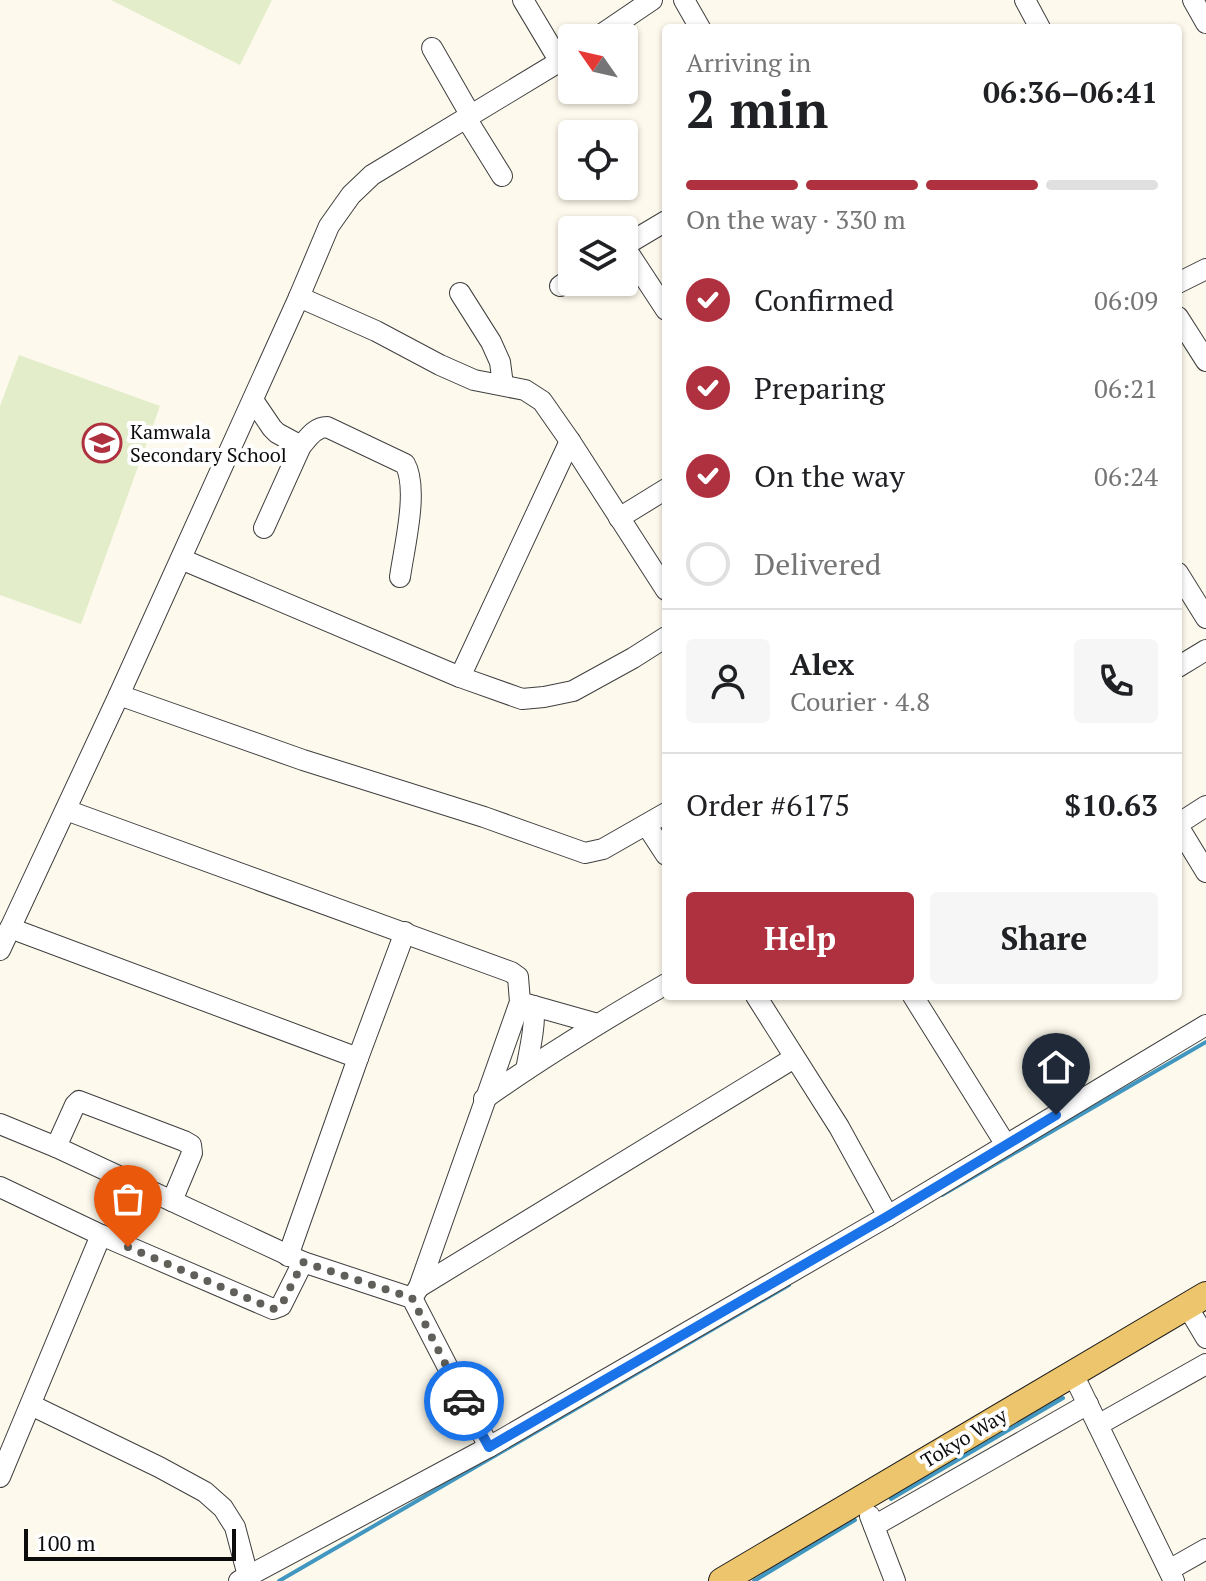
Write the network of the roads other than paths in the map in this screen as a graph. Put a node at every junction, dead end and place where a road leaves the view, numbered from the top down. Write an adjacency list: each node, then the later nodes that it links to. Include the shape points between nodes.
1 (523, 0): 10 (street)
2 (652, 0): 7 (street)
3 (684, 0): 8 (street)
4 (1025, 0): 9 (street)
5 (1193, 0): 6 (street)
6 (1206, 23)
7 (617, 24)
8 (698, 24)
9 (1038, 24)
10 (558, 47)
11 (432, 48): 13 (street)
12 (558, 63): 13 (street)
13 (469, 117): 14 (street); 21 (street, via 372,175 351,195 329,226)
14 (502, 176)
15 (662, 223): 16 (street)
16 (638, 238)
17 (638, 267): 22 (street)
18 (1206, 269): 19 (street)
19 (1182, 281)
20 (460, 293): 25 (street, via 496,352)
21 (299, 297): 25 (street, via 474,380); 26 (street)
22 (662, 304)
23 (1182, 323): 24 (street)
24 (1206, 361)
25 (503, 385): 27 (street, via 542,401)
26 (253, 400): 28 (street, via 277,433); 32 (street)
27 (570, 441): 30 (street); 40 (street)
28 (301, 446): 31 (street); 33 (street, via 327,427 405,464 412,492)
29 (662, 491): 30 (street)
30 (619, 518): 35 (street)
31 (264, 528)
32 (181, 559): 40 (street); 41 (street)
33 (400, 577)
34 (1182, 579): 36 (street)
35 (662, 584)
36 (1206, 618)
37 (662, 640): 40 (street, via 573,691 544,697 522,699)
38 (1206, 650): 39 (street)
39 (1182, 665)
40 (460, 677)
41 (119, 695): 43 (street); 46 (street, via 585,853)
42 (1206, 806): 45 (street)
43 (66, 810): 50 (street); 51 (street)
44 (662, 816): 46 (street)
45 (1182, 822)
46 (647, 826): 48 (street)
47 (1182, 832): 49 (street)
48 (662, 849)
49 (1206, 872)
50 (10, 928): 52 (street); 59 (street)
51 (405, 932): 56 (street, via 511,972 518,977); 59 (street)
52 (0, 950)
53 (662, 986): 57 (street)
54 (758, 1000): 60 (street)
55 (915, 1000): 64 (street)
56 (527, 1004): 57 (street); 61 (street, via 534,1021); 62 (street)
57 (598, 1024): 61 (street)
58 (1206, 1025): 64 (street)
59 (358, 1058): 70 (street)
60 (794, 1058): 68 (street); 71 (street)
61 (526, 1070): 62 (street)
62 (484, 1099): 71 (street)
63 (0, 1124): 65 (street)
64 (1006, 1145): 68 (street)
65 (56, 1147): 67 (street); 67 (street, via 79,1101 184,1141 192,1153)
66 (0, 1187): 69 (street)
67 (172, 1201): 70 (street)
68 (888, 1216): 79 (street)
69 (101, 1235): 70 (street, via 273,1309 281,1306); 77 (street)
70 (295, 1259): 71 (street)
71 (415, 1292): 79 (street)
72 (1201, 1299): 73 (street); 75 (main road, Tokyo Way)
73 (1206, 1338)
74 (1206, 1364): 78 (street)
75 (1073, 1374): 76 (street); 81 (main road, Tokyo Way)
76 (1088, 1404): 78 (street); 82 (street)
77 (31, 1405): 80 (street); 85 (street, via 205,1492 235,1527)
78 (1098, 1425): 84 (street)
79 (489, 1447): 85 (street)
80 (0, 1477)
81 (863, 1498): 82 (street); 86 (main road, Tokyo Way)
82 (874, 1526): 87 (street)
83 (1206, 1549): 84 (street)
84 (1172, 1575)
85 (244, 1578)
86 (722, 1581)
87 (895, 1581)

